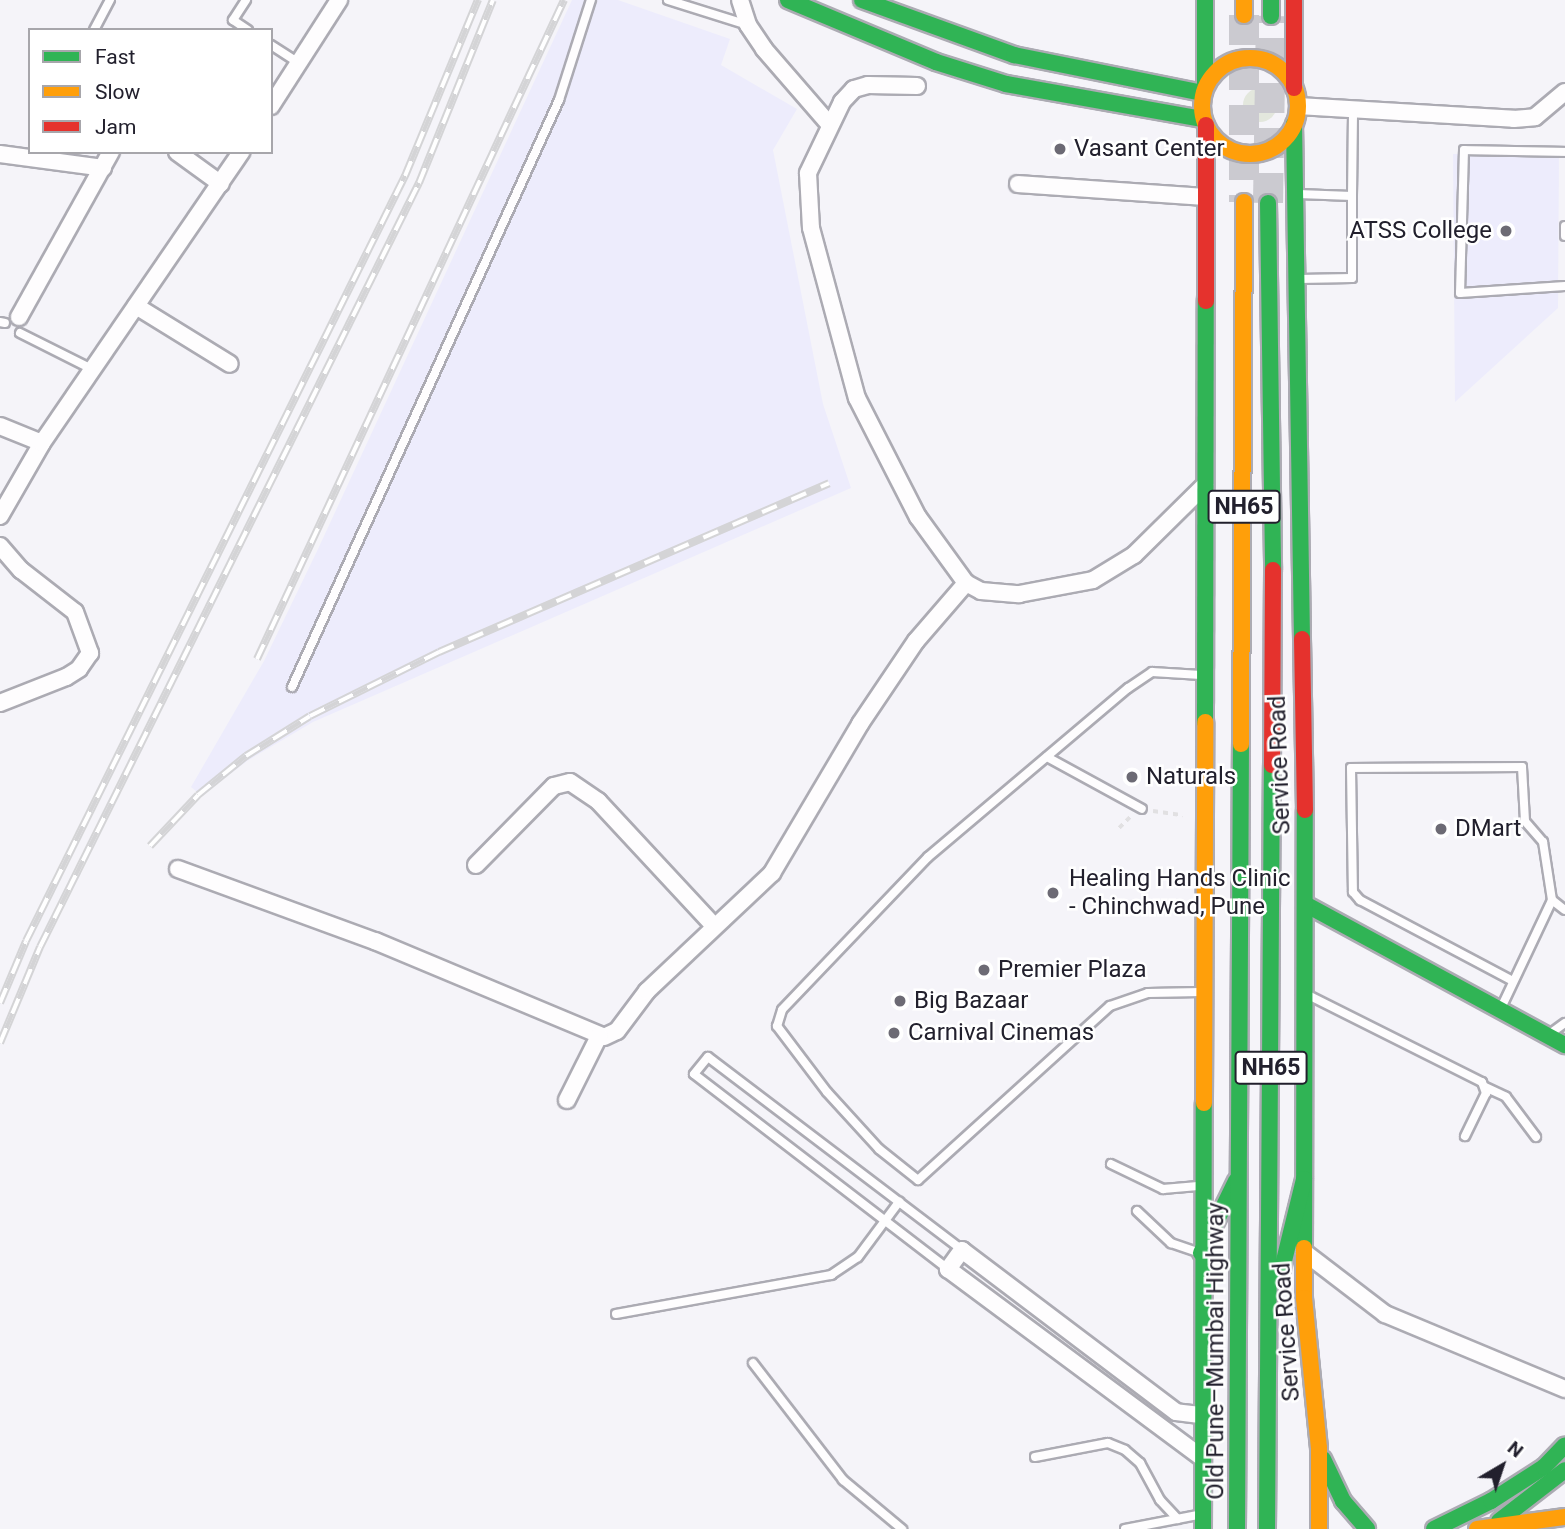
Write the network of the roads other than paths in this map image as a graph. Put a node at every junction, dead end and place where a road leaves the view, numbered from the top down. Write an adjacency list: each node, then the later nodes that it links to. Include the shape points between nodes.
1 (110, 0): 12 (lane)
2 (246, 0): 13 (lane, via 233,20)
3 (339, 0): 15 (street)
4 (591, 0): 54 (lane, via 559,100)
5 (668, 0): 11 (lane)
6 (740, 0): 11 (street)
7 (862, 0): 18 (main road, via 1014,55)
8 (1205, 0): 18 (main road)
9 (1294, 0): 17 (main road)
10 (792, 1): 23 (main road, via 936,62 1006,84)
11 (748, 26): 24 (street)
12 (95, 28)
13 (245, 28)
14 (273, 46): 15 (lane)
15 (299, 62): 20 (street)
16 (917, 86): 24 (street, via 854,89)
17 (1294, 88): 18 (main road, via 1276,66 1249,58 1223,66); 21 (main road)
18 (1204, 91): 23 (main road)
19 (1565, 92): 22 (street, via 1535,117 1514,119)
20 (273, 103)
21 (1298, 106): 22 (street); 25 (main road)
22 (1353, 109): 36 (lane)
23 (1205, 122): 25 (main road, via 1224,146 1250,154 1277,146); 35 (main road)
24 (829, 124): 52 (street, via 808,173 808,197 811,228 844,358 857,398 918,517)
25 (1294, 124): 34 (main road, Service Road)
26 (1565, 152): 42 (lane, via 1464,150 1460,293)
27 (0, 154): 31 (street)
28 (110, 154): 31 (street)
29 (180, 154): 32 (street)
30 (240, 154): 32 (street)
31 (103, 168): 44 (street)
32 (221, 184): 43 (street)
33 (1018, 184): 35 (street)
34 (1295, 194): 36 (lane); 41 (main road, Service Road)
35 (1205, 197): 49 (main road)
36 (1352, 197): 41 (lane, via 1352,278)
37 (1244, 202): 77 (main road, NH65)
38 (1268, 203): 88 (main road, NH65, via 1274,471)
39 (1565, 226): 40 (lane)
40 (1565, 236)
41 (1296, 279): 61 (main road, Service Road)
42 (1565, 286)
43 (136, 306): 45 (street); 46 (street)
44 (11, 324): 46 (lane)
45 (230, 364)
46 (92, 369): 48 (street)
47 (0, 426): 48 (street)
48 (42, 443): 50 (street)
49 (1205, 485): 52 (street, via 1134,555 1093,580 1019,594 981,591); 53 (main road)
50 (0, 516)
51 (0, 545): 55 (street, via 21,570 75,612 90,653 66,677)
52 (966, 583): 63 (street, via 922,633 866,714 772,873)
53 (1203, 675): 56 (lane, via 1152,671); 65 (main road)
54 (292, 687)
55 (0, 703)
56 (1047, 757): 57 (lane); 65 (lane, via 888,897 782,1010 777,1019 779,1033 879,1149 918,1180 1110,1006 1148,993)
57 (1142, 809)
58 (476, 865): 63 (street, via 554,786 570,782 598,801)
59 (178, 869): 69 (street, via 376,941)
60 (1552, 900): 62 (lane); 64 (lane); 64 (lane, via 1543,842 1525,821 1522,767 1351,768 1353,892 1360,900)
61 (1305, 904): 66 (main road, Service Road); 67 (main road)
62 (1565, 910)
63 (714, 926): 69 (street, via 647,991 617,1031)
64 (1513, 981): 67 (lane)
65 (1202, 992): 79 (main road)
66 (1305, 994): 72 (lane, via 1476,1077); 78 (main road, Service Road)
67 (1499, 1012): 70 (main road)
68 (1565, 1023): 70 (lane)
69 (599, 1036): 73 (street)
70 (1547, 1036): 71 (main road)
71 (1565, 1045)
72 (1485, 1087): 74 (lane); 75 (lane, via 1506,1097)
73 (567, 1100)
74 (1465, 1136)
75 (1536, 1137)
76 (1111, 1164): 79 (lane, via 1163,1189)
77 (1240, 1173): 85 (main road); 105 (main road, Old Pune–Mumbai Highway / NH65)
78 (1304, 1179): 84 (main road, Service Road); 88 (main road)
79 (1201, 1186): 85 (main road)
80 (899, 1202): 82 (lane); 82 (lane, via 708,1057 694,1074); 83 (lane)
81 (1137, 1211): 85 (lane, via 1171,1242)
82 (885, 1220): 86 (lane); 87 (lane, via 858,1257 831,1275)
83 (962, 1250): 86 (street); 89 (street)
84 (1304, 1252): 92 (street, via 1385,1314); 95 (main road, Service Road)
85 (1200, 1253): 93 (main road)
86 (948, 1269): 91 (street)
87 (616, 1314)
88 (1268, 1323): 106 (main road, NH65)
89 (1104, 1357): 91 (street); 93 (street, via 1176,1412)
90 (753, 1363): 103 (lane, via 843,1480)
91 (1090, 1377): 96 (street)
92 (1565, 1389)
93 (1200, 1415): 96 (main road)
94 (1565, 1445): 109 (main road, via 1544,1467 1491,1501)
95 (1319, 1448): 107 (main road, Service Road); 108 (main road, via 1343,1500)
96 (1200, 1456): 101 (main road)
97 (1035, 1457): 100 (lane, via 1108,1443 1125,1450 1140,1463 1160,1500)
98 (1565, 1469): 102 (main road)
99 (1565, 1517): 102 (main road)
100 (1178, 1519): 101 (lane); 104 (lane)
101 (1203, 1521)
102 (1494, 1524): 110 (main road)
103 (902, 1529)
104 (1125, 1529)
105 (1237, 1529)
106 (1267, 1529)
107 (1319, 1529)
108 (1367, 1529)
109 (1434, 1529)
110 (1477, 1529)

